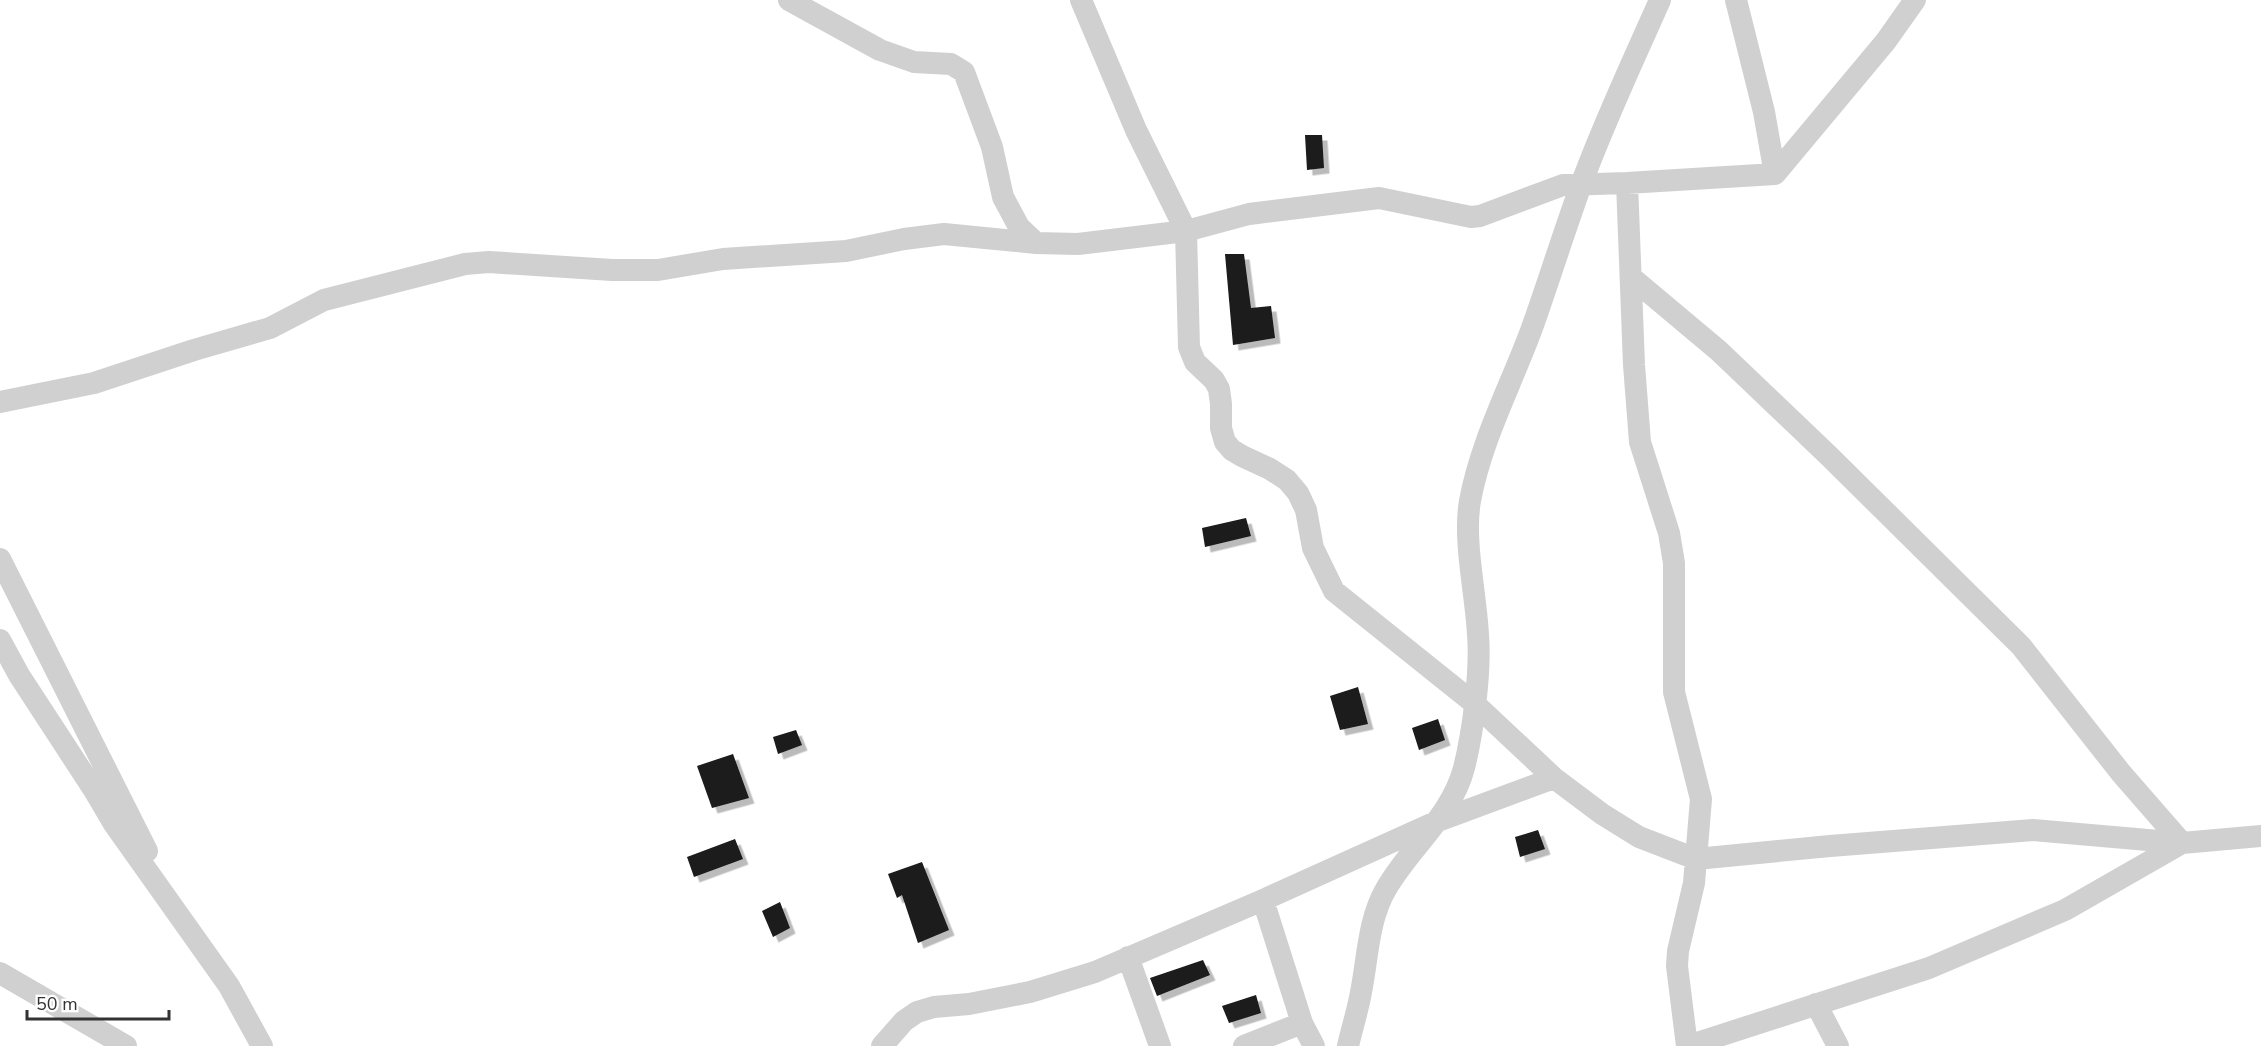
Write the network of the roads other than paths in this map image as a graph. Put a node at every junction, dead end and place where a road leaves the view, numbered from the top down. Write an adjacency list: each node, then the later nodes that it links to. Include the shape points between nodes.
1 (789, 0): 10 (street, via 880,50 914,62 951,64 964,72 993,147 1003,197 1019,227)
2 (1081, 0): 9 (street, via 1108,69)
3 (1660, 0): 7 (street)
4 (1736, 0): 6 (street)
5 (1915, 0): 6 (street, via 1886,41)
6 (1775, 174): 8 (street)
7 (1582, 183): 8 (street); 9 (street, via 1563,184 1471,217 1379,198 1249,214); 15 (street, via 1476,472 1469,505 1479,638)
8 (1627, 183): 11 (street)
9 (1186, 231): 10 (street, via 1078,244); 15 (street, via 1190,347 1196,362 1219,389 1221,428 1226,442 1232,450 1287,480 1298,494 1306,510 1313,548 1334,591)
10 (1036, 243): 12 (street, via 944,234 846,251 723,259 658,270 465,264 324,300 270,328 94,383)
11 (1632, 278): 19 (street, via 1744,375 2021,646); 20 (street, via 1640,442 1669,532 1674,572 1674,692 1701,799)
12 (0, 402)
13 (0, 559): 22 (street)
14 (0, 640): 22 (street, via 114,824)
15 (1475, 704): 16 (street); 17 (street, via 1464,768)
16 (1554, 778): 17 (street); 20 (street, via 1639,837)
17 (1438, 821): 21 (street); 33 (street, via 1386,889 1377,910)
18 (2261, 836): 19 (street)
19 (2182, 843): 20 (street, via 2033,830); 25 (street, via 2065,910 1929,968)
20 (1696, 859): 34 (street, via 1677,966)
21 (1263, 900): 23 (street); 26 (street)
22 (172, 904): 28 (street, via 229,986)
23 (1128, 957): 29 (street, via 1095,972 1030,992 917,1012); 30 (street)
24 (0, 973): 27 (street)
25 (1816, 1004): 34 (street); 35 (street)
26 (1302, 1023): 31 (street); 32 (street)
27 (126, 1046)
28 (262, 1046)
29 (882, 1046)
30 (1160, 1046)
31 (1244, 1046)
32 (1314, 1046)
33 (1348, 1046)
34 (1688, 1046)
35 (1838, 1046)

